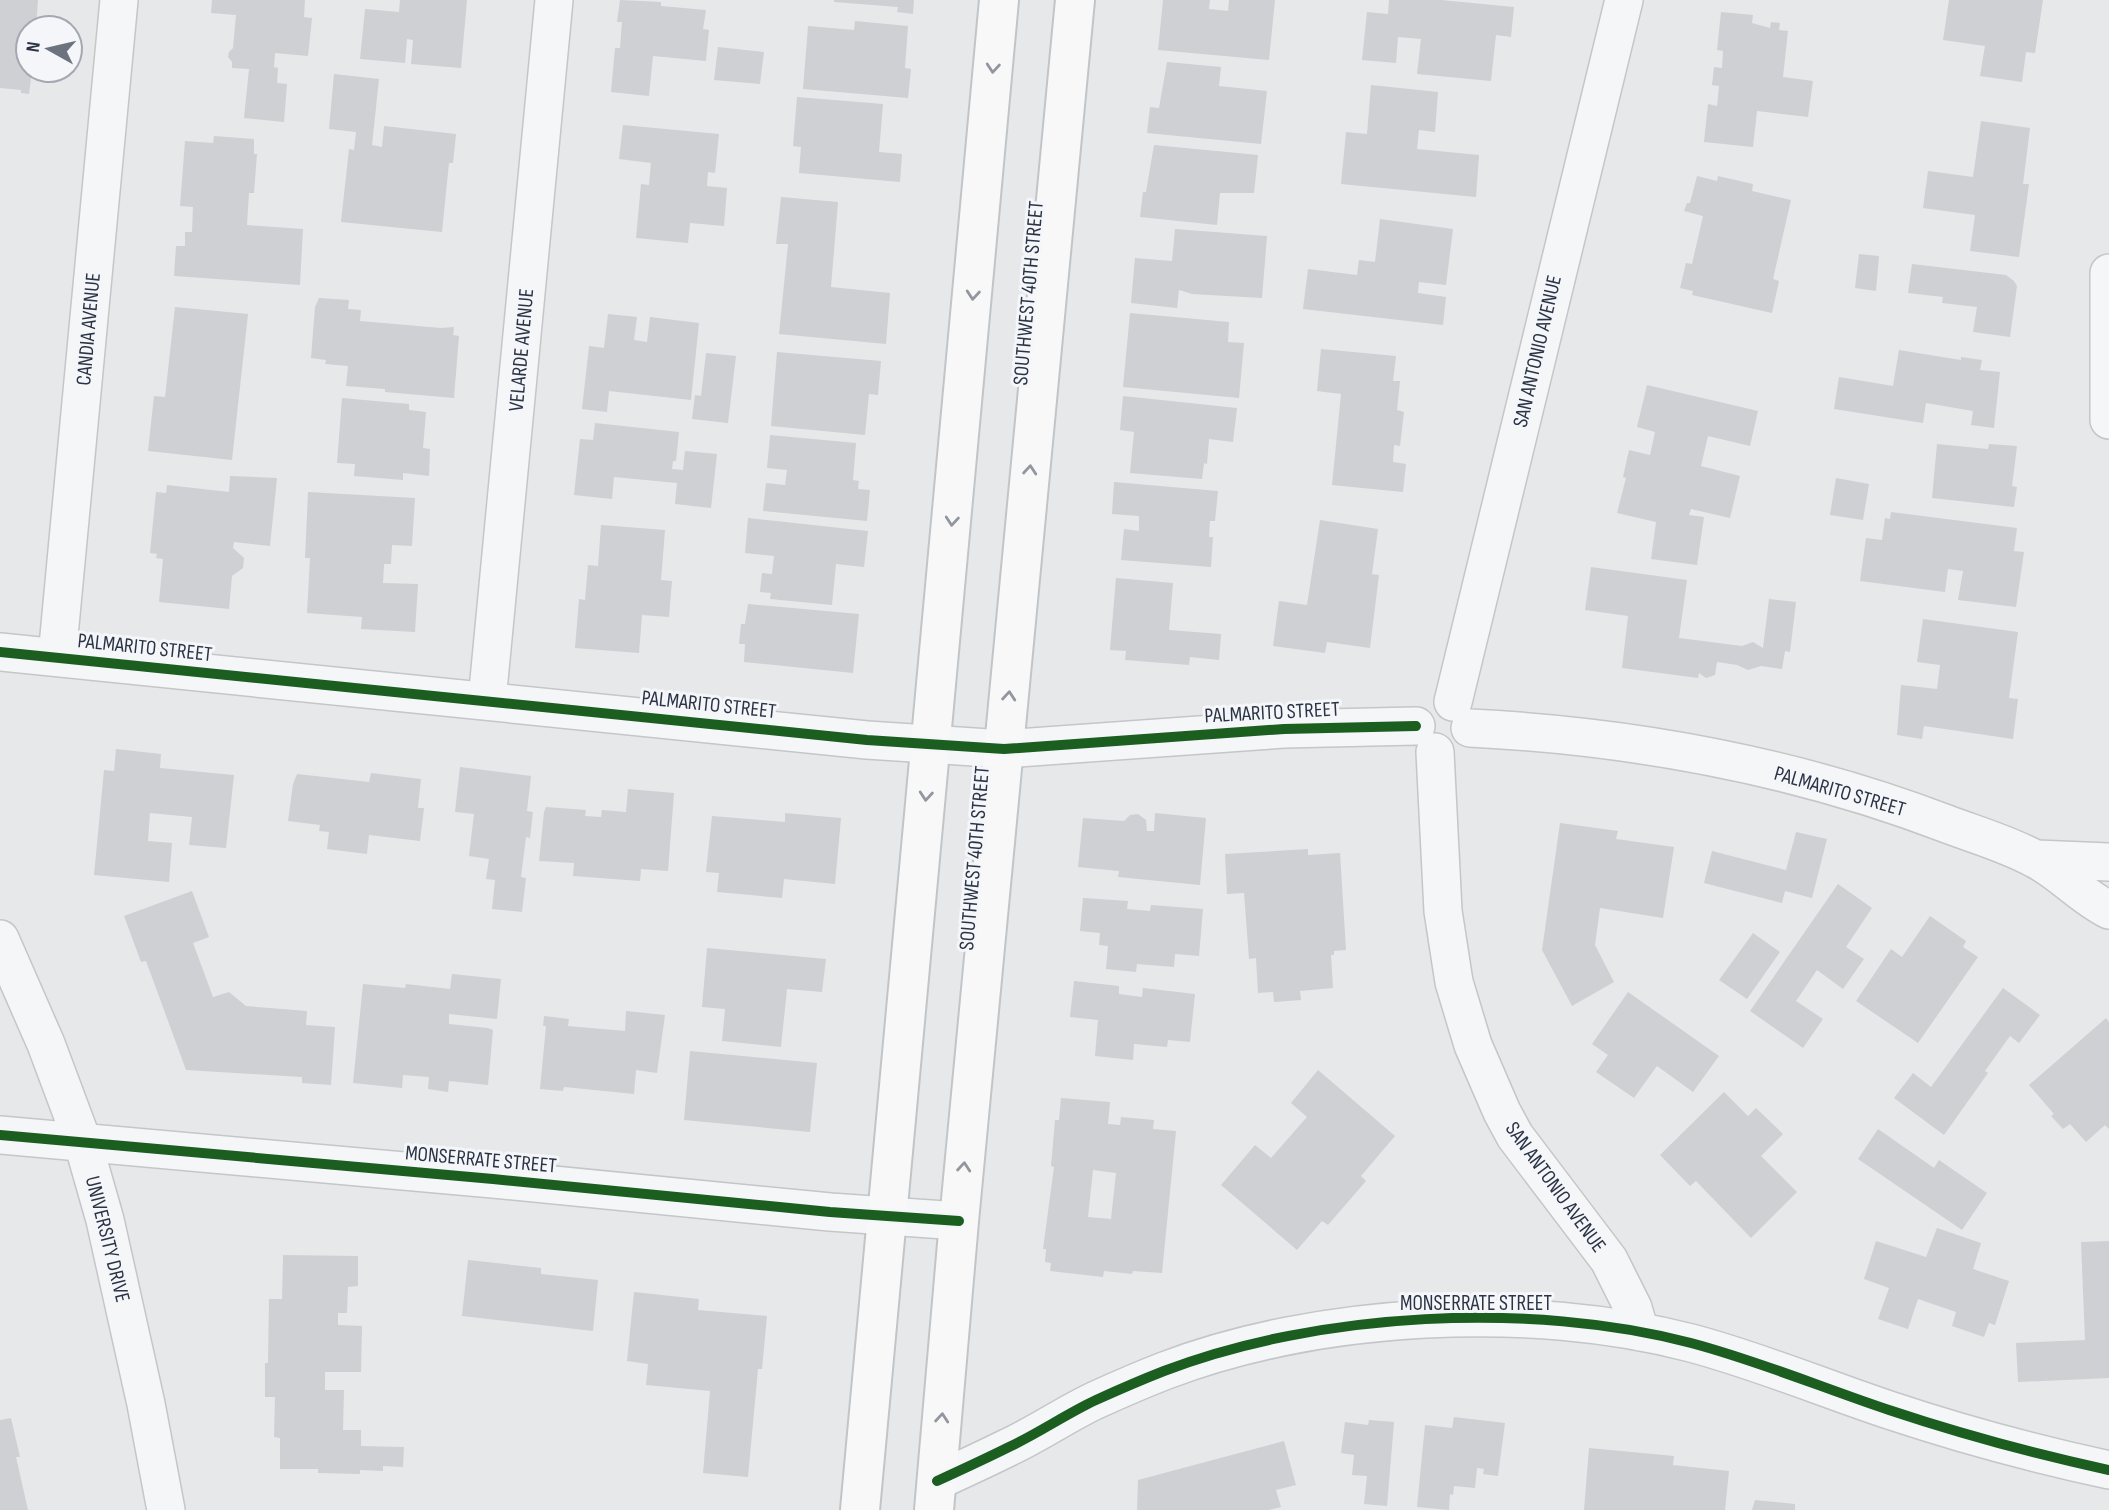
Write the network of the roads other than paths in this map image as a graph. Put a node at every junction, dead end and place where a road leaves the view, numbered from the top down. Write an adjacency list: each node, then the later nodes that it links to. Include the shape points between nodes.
1 (119, 0): 9 (street, CANDIA AVENUE)
2 (554, 0): 10 (street, VELARDE AVENUE)
3 (999, 0): 13 (main road, one-way to 13)
4 (1075, 0): 14 (main road, SOUTHWEST 40TH STREET, one-way to 4)
5 (1624, 0): 11 (street, SAN ANTONIO AVENUE)
6 (2109, 273): 7 (street)
7 (2109, 421)
8 (0, 652): 9 (street, PALMARITO STREET)
9 (57, 657): 10 (street, PALMARITO STREET)
10 (487, 701): 13 (street, PALMARITO STREET)
11 (1461, 715): 12 (street, via 1464,743 1458,748 1451,752); 12 (street, via 1444,699 1428,704 1422,710); 15 (street, PALMARITO STREET, via 1815,781)
12 (1426, 739): 14 (street, PALMARITO STREET, via 1244,731); 23 (street, SAN ANTONIO AVENUE, via 1447,948 1473,1045 1515,1136 1609,1260)
13 (931, 745): 14 (street, PALMARITO STREET); 21 (main road, one-way to 21)
14 (1004, 749): 22 (main road, SOUTHWEST 40TH STREET, one-way to 14)
15 (2037, 859): 16 (street, PALMARITO STREET); 17 (street, PALMARITO STREET, via 2083,896)
16 (2109, 862)
17 (2109, 910)
18 (0, 939): 20 (street, UNIVERSITY DRIVE)
19 (0, 1135): 20 (street, MONSERRATE STREET)
20 (83, 1143): 21 (street, MONSERRATE STREET); 26 (street, UNIVERSITY DRIVE, via 111,1246)
21 (887, 1216): 22 (street, MONSERRATE STREET); 27 (main road)
22 (959, 1222): 25 (main road, SOUTHWEST 40TH STREET, one-way to 22)
23 (1640, 1332): 24 (street, MONSERRATE STREET, via 1743,1358 1931,1423); 25 (street, MONSERRATE STREET, via 1549,1321 1480,1319 1299,1332 1201,1358 1094,1401)
24 (2109, 1470)
25 (935, 1495)
26 (166, 1510)
27 (860, 1510)

